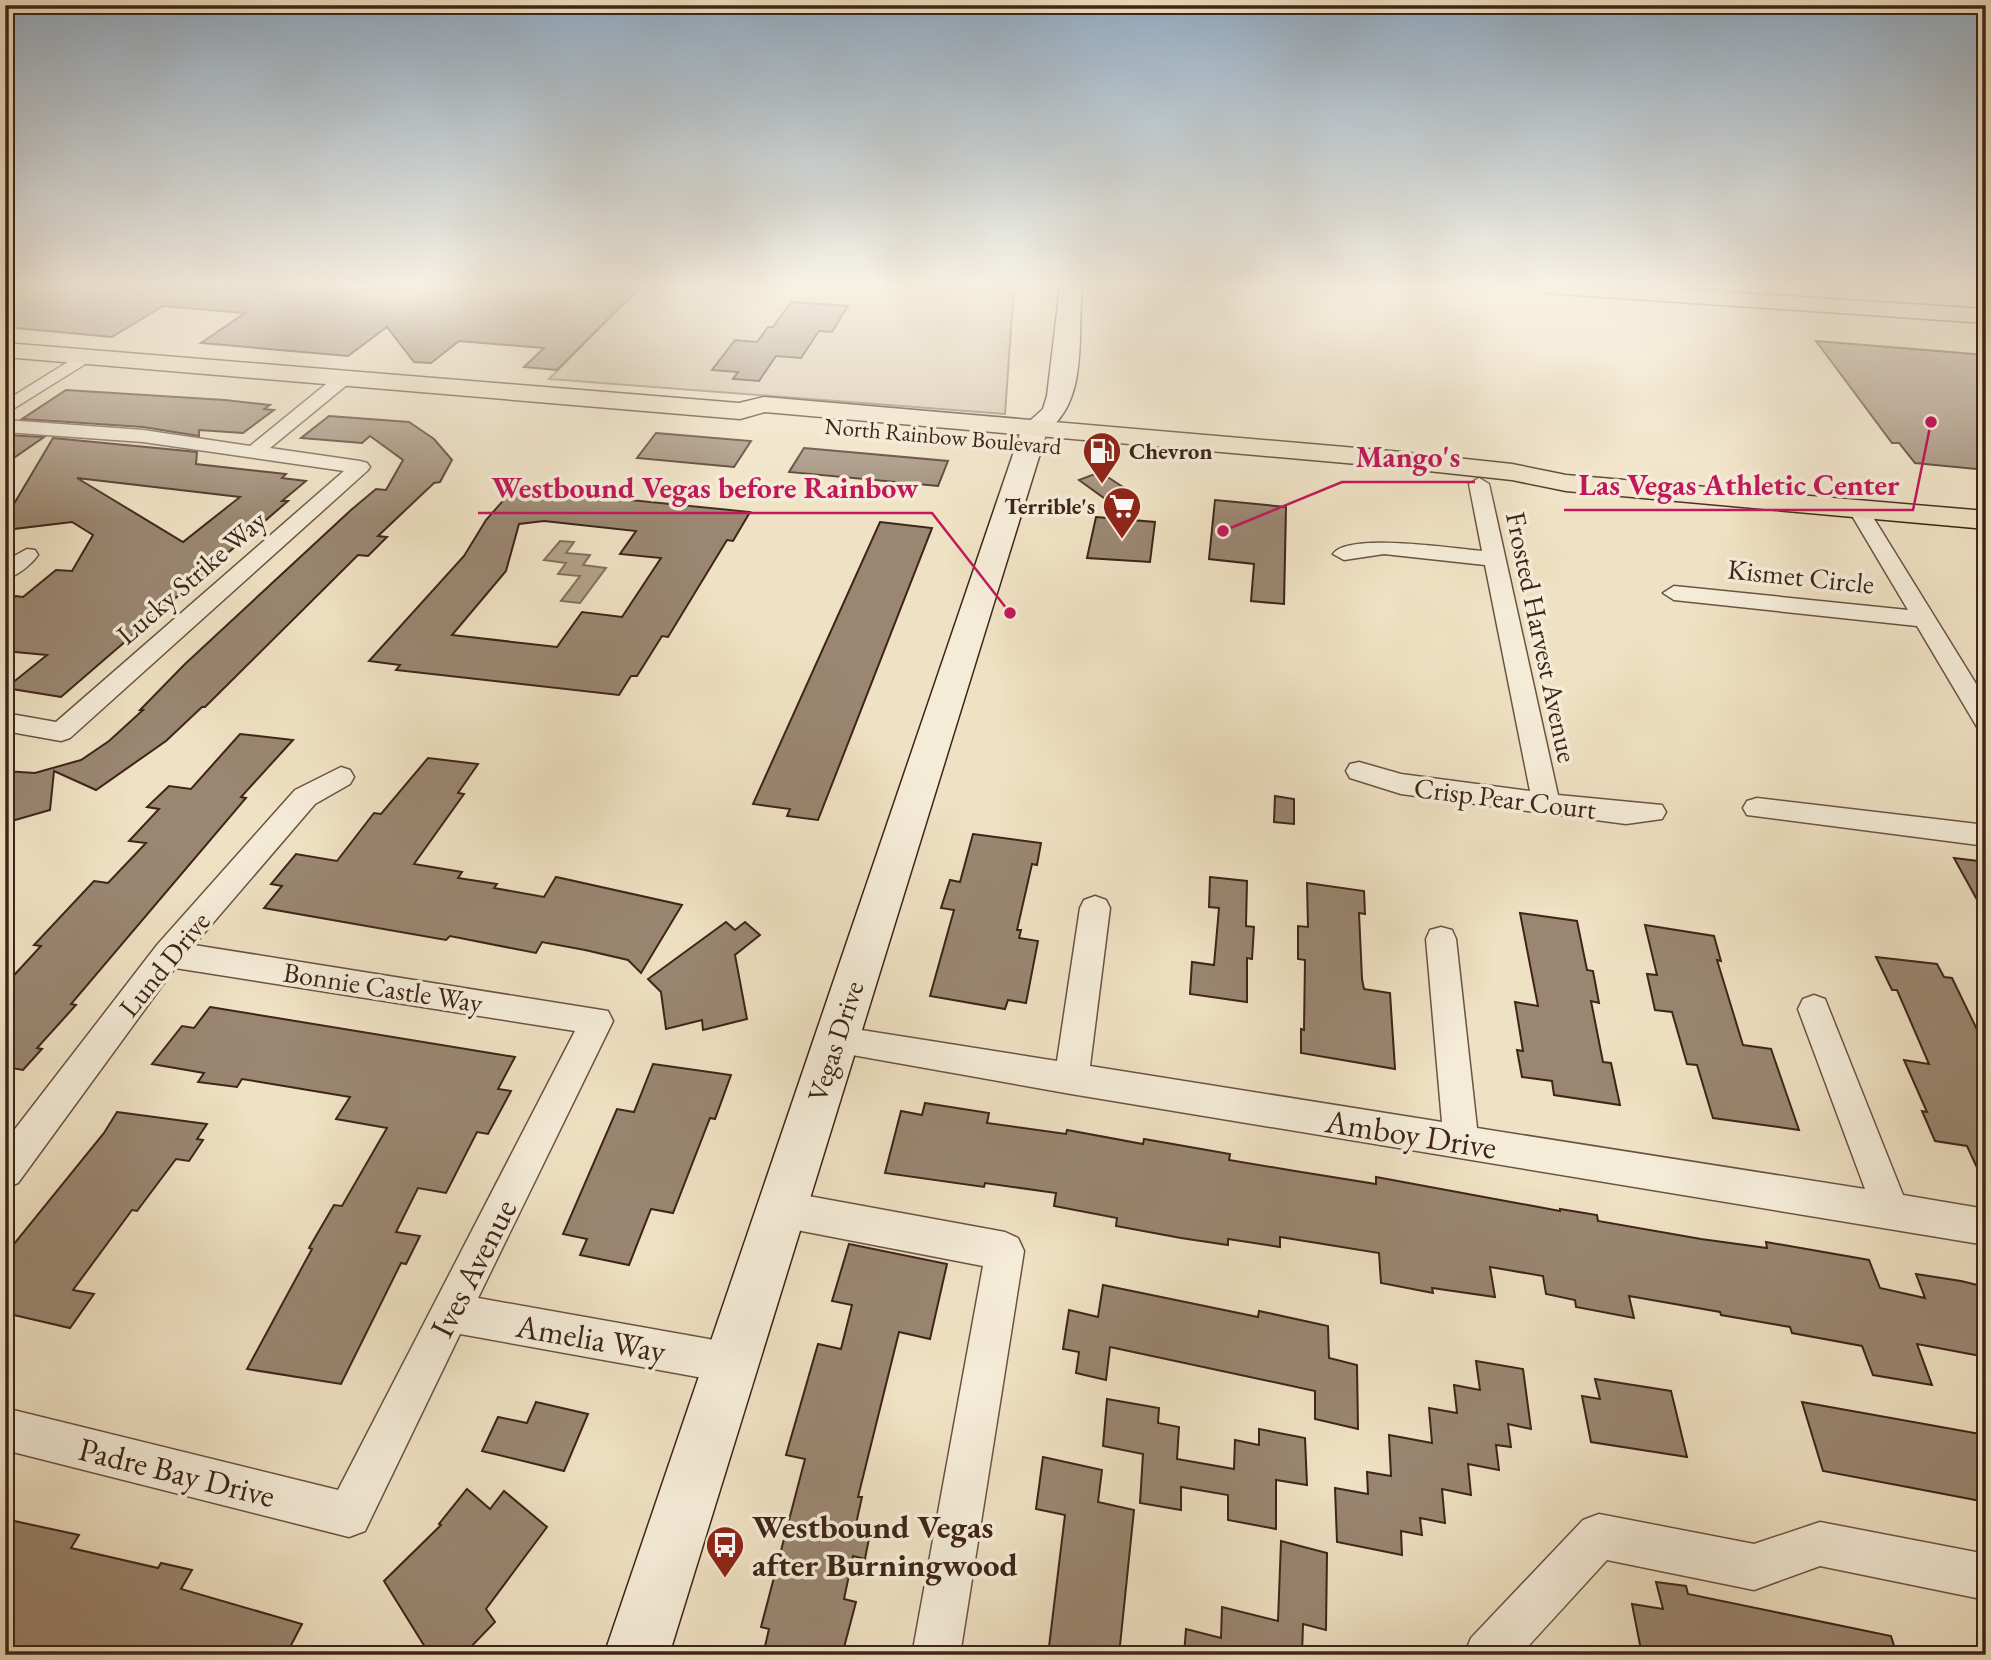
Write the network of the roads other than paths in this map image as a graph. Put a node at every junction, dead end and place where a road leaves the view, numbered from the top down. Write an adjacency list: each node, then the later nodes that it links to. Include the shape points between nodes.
1 (71, 364): 7 (street)
2 (175, 364): 6 (main road, North Rainbow Boulevard)
3 (1046, 364): 5 (main road)
4 (1066, 364): 9 (main road, Vegas Drive, via 1054,412)
5 (1040, 370)
6 (342, 380): 9 (main road, North Rainbow Boulevard, via 740,411 764,404); 10 (street)
7 (5, 409)
8 (5, 426): 10 (street)
9 (1030, 427): 11 (main road, North Rainbow Boulevard, via 1485,469); 12 (main road, North Rainbow Boulevard); 34 (main road, Vegas Drive)
10 (256, 450): 22 (street, Lucky Strike Way, via 360,467 61,732)
11 (1566, 483): 12 (main road, North Rainbow Boulevard); 13 (main road, North Rainbow Boulevard)
12 (1479, 484): 17 (street, Frosted Harvest Avenue)
13 (1858, 509): 14 (main road, North Rainbow Boulevard); 20 (street)
14 (1986, 520)
15 (1344, 554): 17 (street, via 1384,548)
16 (27, 555): 18 (street)
17 (1495, 559): 25 (street, Frosted Harvest Avenue)
18 (5, 572)
19 (1674, 593): 20 (street, Kismet Circle)
20 (1922, 619): 21 (street)
21 (1986, 721)
22 (5, 722)
23 (1360, 771): 25 (street, Crisp Pear Court, via 1401,784)
24 (341, 777): 31 (street, Lund Drive, via 305,797)
25 (1546, 801): 27 (street, Crisp Pear Court, via 1626,814)
26 (1757, 808): 28 (street)
27 (1652, 812)
28 (1986, 836)
29 (1095, 908): 35 (street)
30 (1441, 939): 36 (street)
31 (168, 954): 33 (street, Bonnie Castle Way); 37 (street, Lund Drive)
32 (1814, 1009): 39 (street)
33 (597, 1021): 41 (street, Ives Avenue)
34 (836, 1040): 35 (street, Amboy Drive); 38 (main road, Vegas Drive)
35 (1071, 1079): 36 (street, Amboy Drive)
36 (1461, 1142): 39 (street, Amboy Drive)
37 (5, 1171)
38 (781, 1209): 42 (main road, Vegas Drive); 47 (street, via 1005,1251)
39 (1891, 1211): 40 (street, Amboy Drive)
40 (1986, 1227)
41 (451, 1313): 42 (street, Amelia Way); 44 (street, Ives Avenue)
42 (731, 1363): 46 (main road, Vegas Drive)
43 (5, 1429): 44 (street, Padre Bay Drive)
44 (349, 1516)
45 (1986, 1577): 48 (street, via 1820,1544 1754,1567 1599,1535)
46 (636, 1655)
47 (936, 1655)
48 (1488, 1655)

